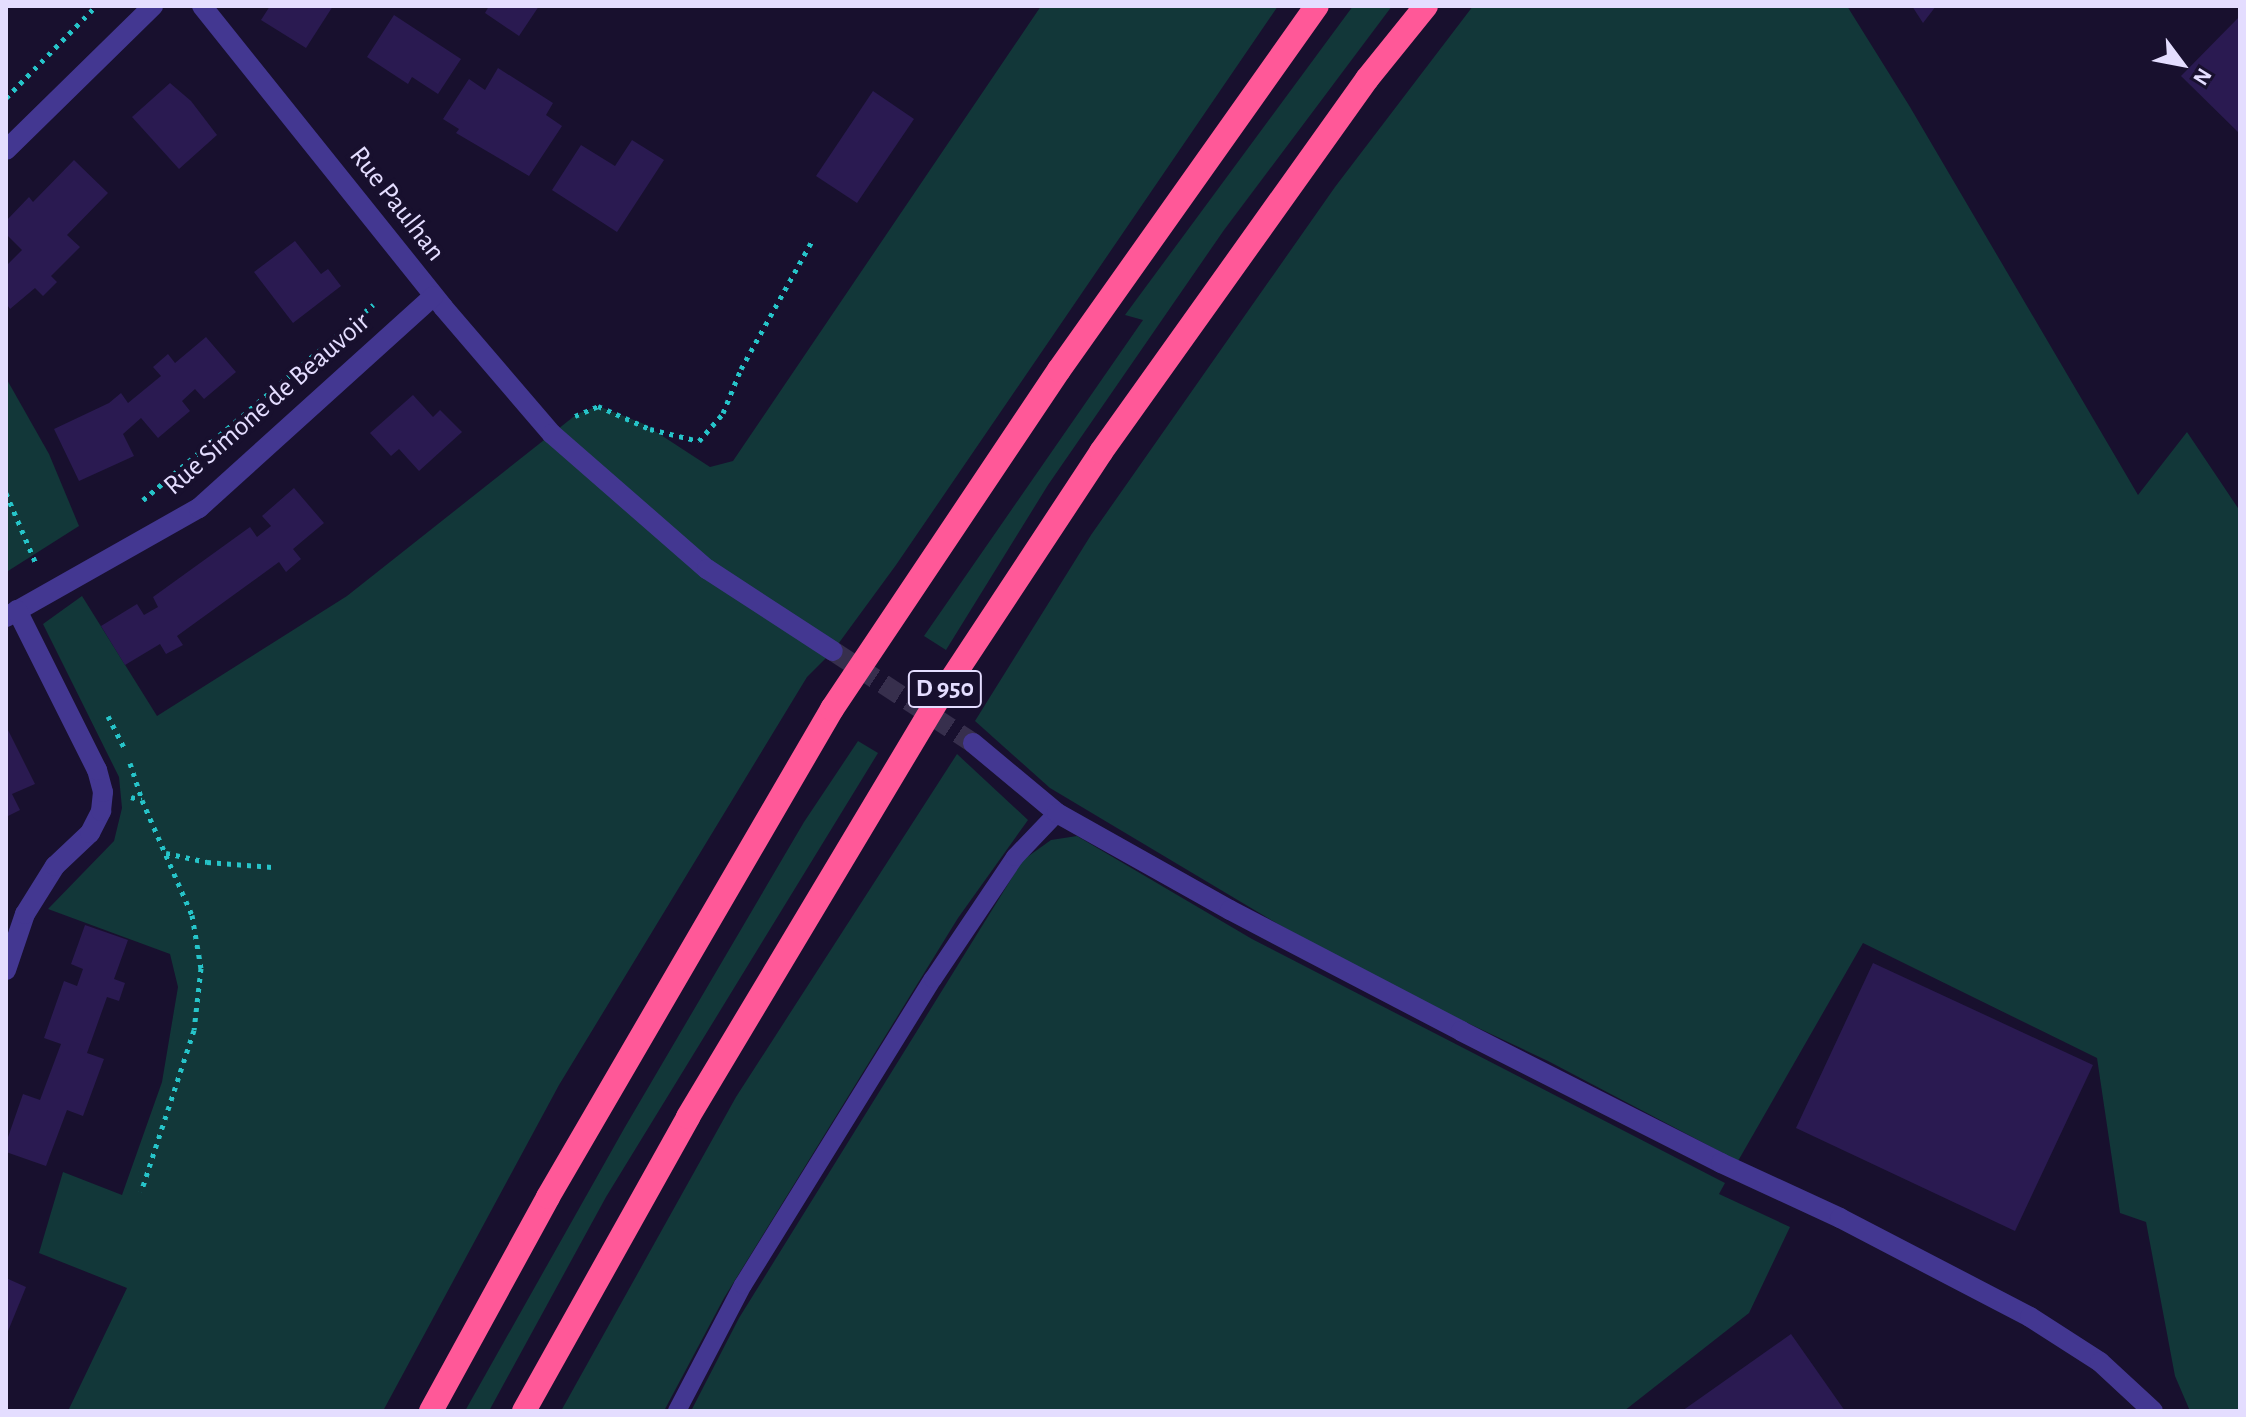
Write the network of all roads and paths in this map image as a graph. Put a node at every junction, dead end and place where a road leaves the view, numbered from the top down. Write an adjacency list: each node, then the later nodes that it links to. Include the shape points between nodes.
1 (96, 6): 6 (path)
2 (153, 6): 7 (street)
3 (202, 6): 9 (street, Rue Paulhan)
4 (1317, 6): 29 (highway, D 950, via 1059,370 832,709 548,1197)
5 (1426, 6): 30 (highway, D 950, via 1367,79 1101,452 939,698 688,1117)
6 (6, 98)
7 (6, 150)
8 (813, 239): 11 (path, via 741,369 723,413 699,441 650,429 598,406 577,414)
9 (415, 272): 10 (street, Rue Paulhan); 13 (path)
10 (434, 296): 11 (street, Rue Paulhan); 17 (street, Rue Simone de Beauvoir, via 199,508)
11 (552, 434): 19 (street, Rue Paulhan, via 707,569)
12 (6, 493): 15 (path)
13 (132, 508)
14 (47, 555): 15 (path)
15 (35, 562): 16 (path); 17 (path)
16 (25, 567)
17 (48, 596): 18 (street, Rue Simone de Beauvoir)
18 (11, 614): 22 (street, via 97,770)
19 (833, 651)
20 (105, 711): 23 (path)
21 (973, 743): 24 (street)
22 (103, 792): 23 (path); 27 (street, via 90,833 55,866 25,914)
23 (142, 800): 25 (path)
24 (1057, 813): 31 (lane, via 1015,857 933,979 743,1285); 32 (street, via 1461,1031 2030,1317 2100,1362)
25 (165, 853): 26 (path); 28 (path, via 192,915 201,968 194,1030)
26 (272, 867)
27 (6, 970)
28 (141, 1192)
29 (431, 1411)
30 (524, 1411)
31 (677, 1411)
32 (2153, 1411)

